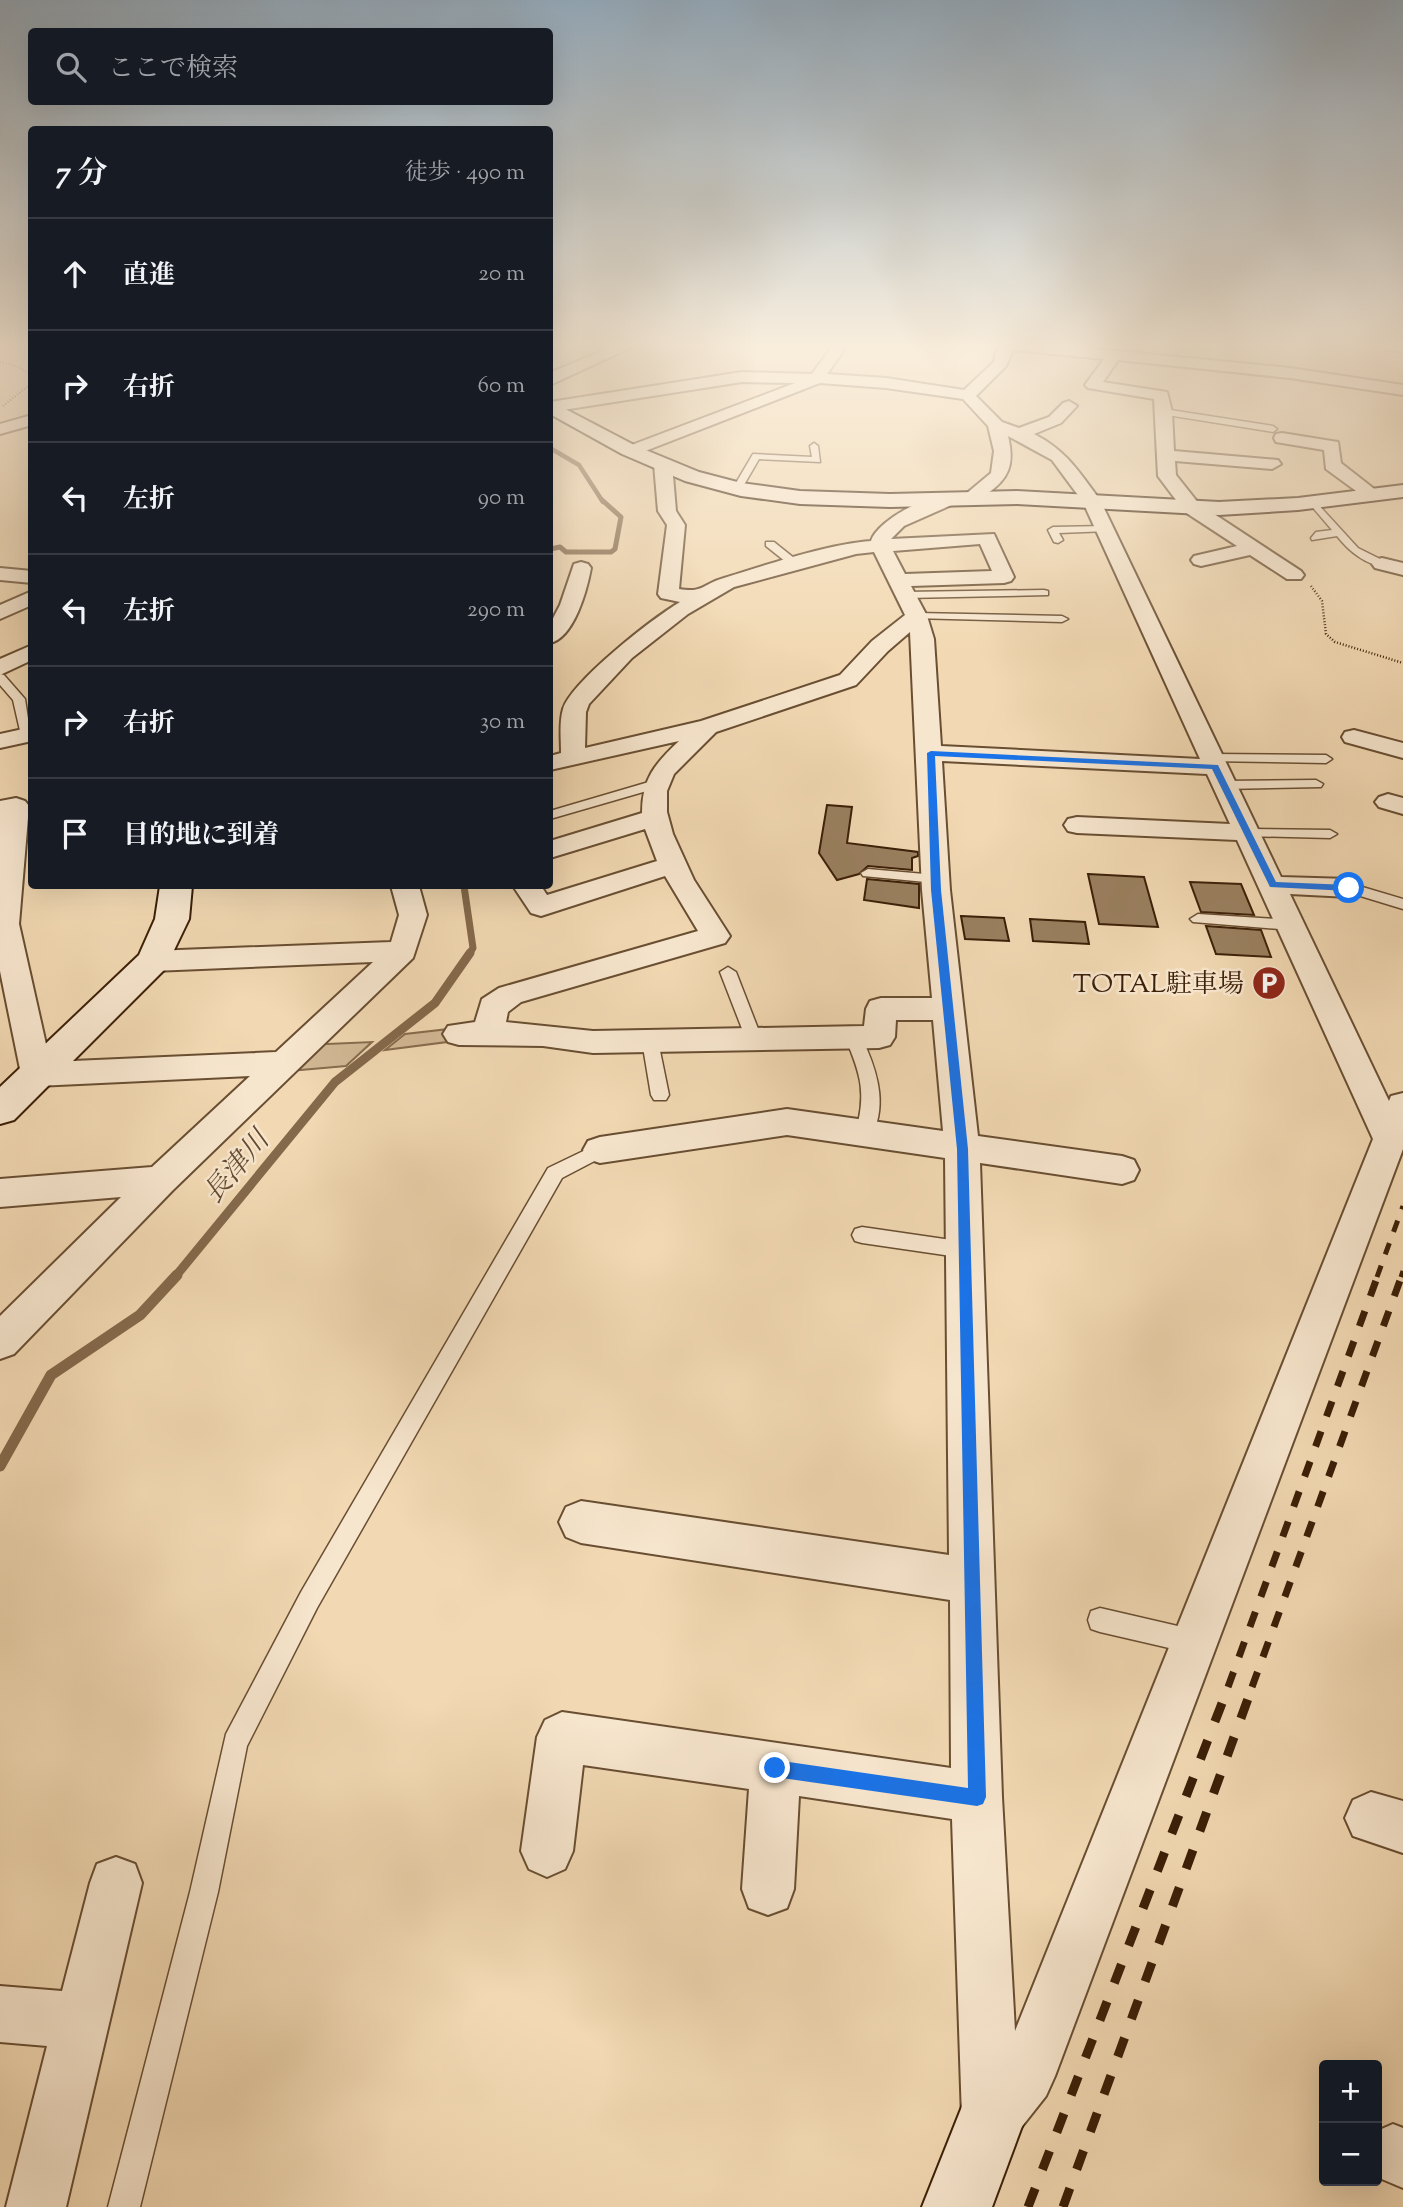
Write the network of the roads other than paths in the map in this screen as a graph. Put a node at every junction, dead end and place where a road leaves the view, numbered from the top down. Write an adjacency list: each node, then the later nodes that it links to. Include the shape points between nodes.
1 (629, 447): 8 (street)
2 (643, 447): 8 (street)
3 (814, 447): 12 (lane, via 817,460 756,456)
4 (1001, 447): 15 (street, via 1002,472 996,481)
5 (1044, 447): 16 (street, via 1072,472 1078,488)
6 (1167, 447): 9 (street)
7 (1332, 447): 14 (street, via 1332,465)
8 (635, 450): 10 (street)
9 (1166, 455): 11 (street); 18 (street, via 1167,477)
10 (663, 464): 12 (street); 37 (street, via 667,511 676,524 668,594)
11 (1272, 464)
12 (738, 488): 15 (street, via 803,497)
13 (1403, 491): 14 (street)
14 (1373, 495): 17 (street)
15 (960, 499): 16 (street); 24 (street, via 889,527)
16 (1091, 500): 18 (street); 19 (street)
17 (1314, 502): 18 (street); 20 (lane)
18 (1192, 508): 25 (street)
19 (1105, 529): 22 (lane, via 1053,530); 54 (street)
20 (1340, 533): 21 (lane); 28 (lane, via 1354,550)
21 (1316, 538)
22 (1058, 540)
23 (770, 544): 27 (lane)
24 (880, 544): 27 (street); 35 (street); 35 (street, via 987,538 1004,577)
25 (1253, 548): 26 (street); 31 (street)
26 (1201, 560)
27 (795, 564): 37 (street, via 727,583)
28 (1382, 564): 30 (street)
29 (580, 568): 40 (street, via 578,583)
30 (1403, 569)
31 (1294, 575)
32 (3, 576): 33 (street)
33 (28, 577)
34 (1044, 593): 35 (lane)
35 (906, 597): 39 (lane); 44 (street, via 880,646 848,680); 50 (street, via 923,639)
36 (28, 599): 38 (street)
37 (701, 599): 51 (street, via 624,653 578,702)
38 (0, 613)
39 (1062, 619)
40 (553, 634)
41 (28, 653): 42 (street)
42 (0, 668)
43 (0, 678): 45 (lane, via 19,699)
44 (708, 727): 51 (street); 55 (street, via 662,774)
45 (28, 730)
46 (28, 734): 48 (street)
47 (1354, 737): 49 (street)
48 (0, 741)
49 (1403, 751)
50 (931, 753): 54 (street); 66 (street)
51 (573, 757): 53 (street)
52 (1326, 759): 54 (lane)
53 (553, 762)
54 (1217, 770): 56 (lane); 61 (street)
55 (659, 783): 58 (lane); 59 (street)
56 (1316, 784)
57 (0, 809): 73 (street, via 16,806)
58 (553, 815)
59 (655, 817): 63 (street); 64 (street)
60 (1077, 825): 61 (street)
61 (1248, 833): 62 (lane); 67 (street)
62 (1330, 834)
63 (553, 849)
64 (671, 865): 71 (street, via 541,907); 82 (street, via 715,936 510,995 493,1007 474,1033 558,1035 593,1042)
65 (869, 873): 66 (lane)
66 (936, 880): 79 (street)
67 (1273, 885): 68 (street); 75 (street)
68 (1349, 888): 72 (lane)
69 (176, 889): 77 (street, via 172,919)
70 (406, 889): 76 (street, via 414,915)
71 (529, 889)
72 (1403, 904)
73 (3, 914): 84 (street)
74 (1198, 919): 75 (lane)
75 (1292, 925): 87 (street)
76 (403, 951): 77 (street); 83 (street)
77 (153, 961): 84 (street)
78 (728, 972): 81 (lane)
79 (948, 1009): 80 (street, via 881,1009 879,1037); 89 (street)
80 (853, 1037): 81 (street); 88 (lane, via 871,1077 873,1106)
81 (754, 1039): 82 (street)
82 (650, 1041): 85 (lane)
83 (285, 1063): 84 (street); 92 (street)
84 (37, 1074): 86 (street)
85 (660, 1095)
86 (0, 1110)
87 (1397, 1122): 100 (street)
88 (864, 1134): 89 (street); 90 (street, via 787,1122)
89 (962, 1149): 91 (street); 95 (street)
90 (600, 1150): 110 (lane, via 555,1173 309,1600 234,1743 204,1892)
91 (1122, 1170)
92 (161, 1180): 93 (street); 96 (street)
93 (0, 1193)
94 (862, 1235): 95 (lane)
95 (965, 1250): 98 (street)
96 (1, 1339)
97 (581, 1522): 98 (street)
98 (972, 1581): 102 (street)
99 (1100, 1620): 100 (lane)
100 (1195, 1642): 108 (street, via 1026,2076)
101 (775, 1768): 102 (street); 103 (street, via 562,1737); 105 (street)
102 (977, 1797): 108 (street)
103 (547, 1851)
104 (116, 1883): 107 (street)
105 (768, 1889)
106 (0, 2014): 107 (street)
107 (82, 2021): 109 (street)
108 (991, 2118): 111 (street)
109 (36, 2207)
110 (124, 2207)
111 (957, 2207)

